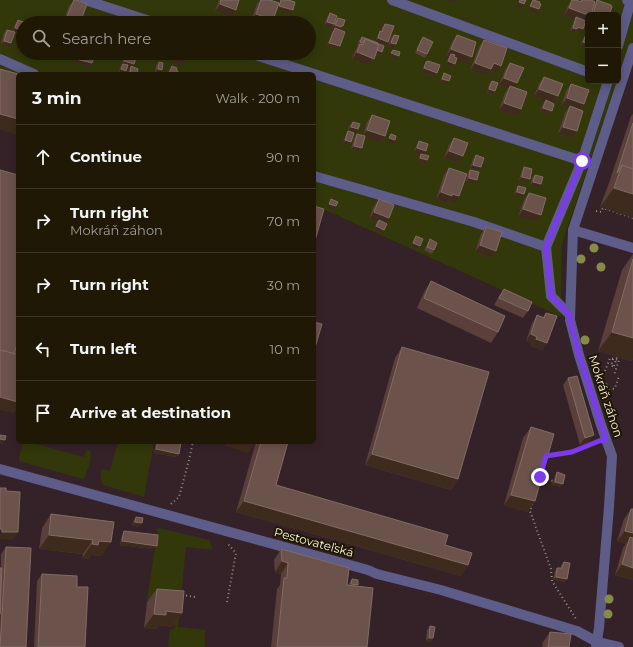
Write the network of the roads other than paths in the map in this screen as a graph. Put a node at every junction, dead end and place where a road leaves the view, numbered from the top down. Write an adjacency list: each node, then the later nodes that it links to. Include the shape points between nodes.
1 (85, 0): 4 (street)
2 (392, 0): 9 (street)
3 (628, 2): 5 (street)
4 (134, 16)
5 (621, 33)
6 (633, 48): 16 (street, Mokráň záhon)
7 (0, 59): 10 (street)
8 (271, 60): 11 (street)
9 (585, 71)
10 (29, 72)
11 (308, 72)
12 (316, 75): 14 (street)
13 (607, 84): 14 (street)
14 (582, 161): 17 (street)
15 (316, 177): 17 (street, via 474,222)
16 (573, 230): 18 (street); 19 (street, Mokráň záhon)
17 (546, 247): 19 (street, via 551,296)
18 (633, 248)
19 (570, 315): 21 (street, Mokráň záhon, via 579,355 612,456)
20 (0, 469): 21 (street, Pestovateľská, via 441,590 577,632)
21 (597, 644): 22 (street, Pestovateľská)
22 (619, 647)

